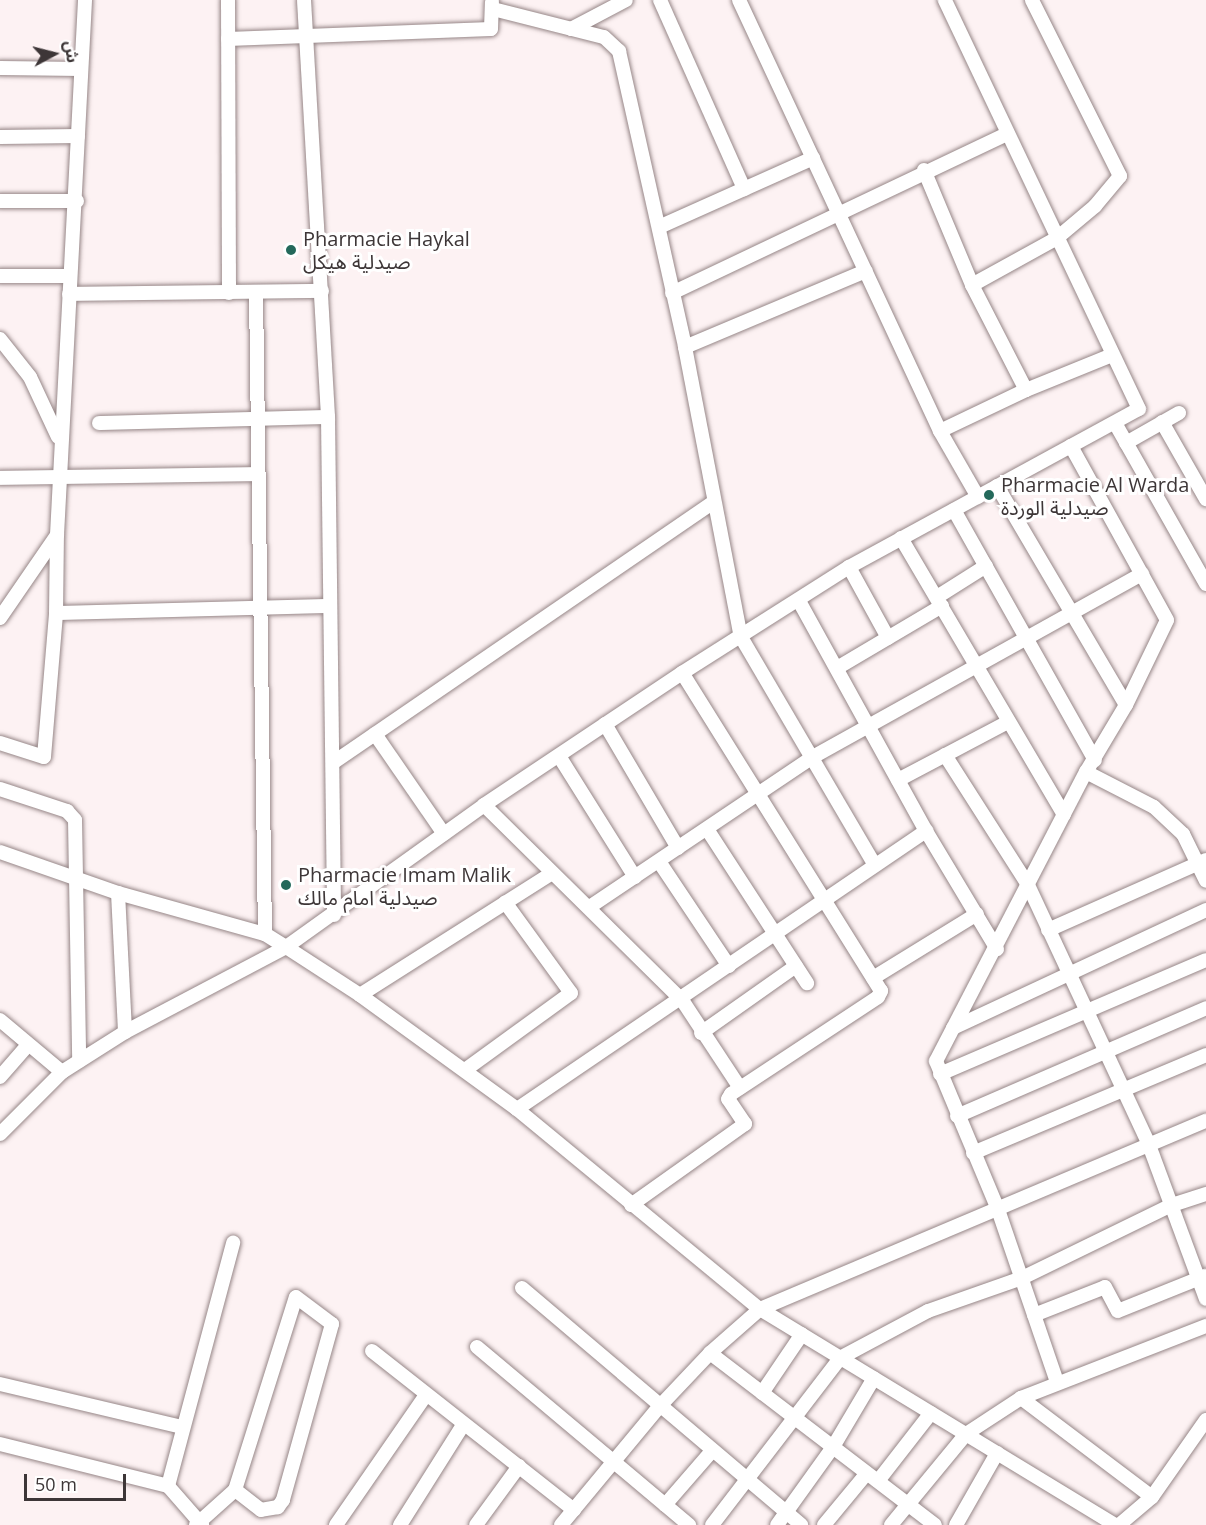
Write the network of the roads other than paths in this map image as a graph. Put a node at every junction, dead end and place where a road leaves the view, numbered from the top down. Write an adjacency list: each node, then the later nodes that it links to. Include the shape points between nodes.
1 (85, 0): 14 (street)
2 (228, 0): 12 (street)
3 (304, 0): 11 (street)
4 (626, 0): 10 (street)
5 (660, 0): 20 (street)
6 (739, 0): 18 (street)
7 (945, 0): 15 (street)
8 (1032, 0): 25 (street, via 1120,176 1095,206)
9 (493, 4): 10 (street); 11 (street, via 491,29)
10 (571, 29): 24 (street, via 604,37 619,51)
11 (305, 38): 12 (street); 30 (street)
12 (228, 39): 32 (street)
13 (0, 68): 14 (street)
14 (81, 69): 16 (street)
15 (1007, 134): 19 (street); 25 (street)
16 (78, 136): 17 (street); 22 (street)
17 (0, 137)
18 (813, 158): 20 (street); 23 (street)
19 (924, 170): 23 (street); 29 (street)
20 (744, 189): 24 (street)
21 (0, 201): 22 (street)
22 (77, 201): 28 (street)
23 (837, 213): 26 (street); 33 (street)
24 (659, 227): 33 (street)
25 (1057, 238): 29 (street); 37 (street)
26 (866, 271): 36 (street); 45 (street)
27 (0, 276): 28 (street)
28 (70, 276): 34 (street)
29 (972, 285): 38 (street)
30 (322, 291): 31 (street); 40 (street)
31 (256, 292): 32 (street); 41 (street)
32 (229, 293): 34 (street)
33 (672, 293): 36 (street)
34 (69, 294): 46 (street)
35 (0, 339): 46 (street, via 30,377)
36 (685, 347): 55 (street)
37 (1112, 355): 38 (street); 44 (street, via 1139,409)
38 (1026, 390): 45 (street)
39 (1179, 413): 42 (street)
40 (328, 417): 41 (street); 66 (street)
41 (255, 419): 43 (street); 49 (street)
42 (1162, 422): 47 (street); 54 (street)
43 (99, 423)
44 (1114, 423): 47 (street); 48 (street)
45 (940, 431): 53 (street)
46 (59, 439): 51 (street)
47 (1126, 443): 62 (street)
48 (1071, 446): 52 (street); 61 (street)
49 (255, 474): 51 (street); 65 (street)
50 (0, 478): 51 (street)
51 (57, 478): 57 (street)
52 (997, 486): 53 (street); 68 (street)
53 (978, 497): 56 (street)
54 (1206, 500)
55 (712, 503): 70 (street); 80 (street)
56 (954, 510): 58 (street); 59 (street)
57 (57, 535): 67 (street); 69 (street)
58 (902, 538): 60 (street); 64 (street)
59 (986, 566): 64 (street); 72 (street)
60 (849, 567): 63 (street); 71 (street)
61 (1142, 574): 68 (street); 76 (street, via 1167,620)
62 (1206, 584)
63 (799, 601): 70 (street); 73 (street)
64 (940, 602): 71 (street); 74 (street)
65 (257, 606): 66 (street); 67 (street); 114 (street)
66 (328, 606): 86 (street)
67 (56, 613): 81 (street, via 44,757)
68 (1075, 614): 72 (street); 76 (street)
69 (0, 618)
70 (741, 637): 75 (street); 84 (street)
71 (888, 638): 73 (street)
72 (1028, 641): 74 (street); 85 (street)
73 (837, 668): 79 (street)
74 (975, 668): 77 (street); 79 (street)
75 (682, 673): 78 (street); 90 (street)
76 (1126, 705): 85 (street)
77 (1008, 723): 82 (street); 92 (street)
78 (605, 724): 83 (street); 96 (street)
79 (869, 725): 84 (street); 88 (street)
80 (375, 734): 86 (street); 95 (street)
81 (0, 742)
82 (945, 755): 88 (street); 105 (street)
83 (559, 756): 91 (street); 103 (street)
84 (811, 758): 90 (street); 100 (street)
85 (1095, 760): 87 (street)
86 (334, 762): 112 (street)
87 (1086, 772): 92 (street); 98 (street, via 1154,807 1183,834)
88 (898, 780): 94 (street)
89 (0, 789): 102 (street, via 74,816)
90 (760, 792): 93 (street); 107 (street)
91 (484, 805): 95 (street); 101 (street)
92 (1064, 815): 105 (street)
93 (707, 829): 96 (street); 115 (street)
94 (926, 831): 100 (street); 111 (street)
95 (444, 834): 112 (street)
96 (678, 848): 99 (street)
97 (0, 852): 102 (street)
98 (1202, 862): 104 (street); 113 (street)
99 (660, 863): 103 (street); 119 (street)
100 (875, 865): 107 (street)
101 (551, 874): 108 (street); 109 (street)
102 (74, 875): 106 (street); 135 (street)
103 (635, 877): 109 (street)
104 (1206, 881)
105 (1028, 885): 113 (street); 117 (street)
106 (117, 893): 114 (street); 130 (street)
107 (825, 899): 115 (street); 122 (street)
108 (506, 902): 124 (street); 136 (street, via 571,993)
109 (591, 906): 125 (street)
110 (1206, 910): 121 (street)
111 (977, 914): 117 (street); 122 (street)
112 (334, 915): 116 (street)
113 (1048, 930): 121 (street)
114 (265, 934): 116 (street)
115 (776, 936): 119 (street); 120 (street)
116 (286, 947): 124 (street); 130 (street)
117 (997, 949): 129 (street)
118 (1206, 960): 127 (street)
119 (729, 966): 125 (street)
120 (796, 966): 123 (street); 131 (street)
121 (1068, 974): 127 (street); 129 (street)
122 (873, 978): 140 (street, via 881,991 878,997)
123 (807, 983)
124 (360, 995): 136 (street)
125 (682, 1000): 131 (street); 142 (street)
126 (1206, 1008): 133 (street)
127 (1086, 1011): 133 (street); 138 (street)
128 (0, 1020): 132 (street)
129 (953, 1028): 138 (street, via 936,1061)
130 (125, 1032): 135 (street)
131 (701, 1033): 140 (street)
132 (27, 1046): 137 (street); 139 (street)
133 (1106, 1052): 141 (street); 143 (street)
134 (1206, 1055): 141 (street)
135 (79, 1062): 137 (street)
136 (465, 1071): 142 (street)
137 (62, 1072): 145 (street)
138 (940, 1074): 143 (street)
139 (0, 1077)
140 (740, 1088): 149 (street, via 728,1099 745,1124)
141 (1124, 1090): 146 (street); 147 (street)
142 (517, 1109): 149 (street)
143 (957, 1116): 147 (street)
144 (1206, 1121): 146 (street)
145 (0, 1134)
146 (1149, 1145): 150 (street); 151 (street)
147 (973, 1153): 151 (street)
148 (1206, 1194): 150 (street)
149 (631, 1205): 157 (street)
150 (1172, 1205): 153 (street); 154 (street)
151 (998, 1207): 153 (street); 157 (street)
152 (233, 1243): 176 (street)
153 (1022, 1278): 158 (street); 164 (street, via 928,1311)
154 (1202, 1278): 156 (street); 158 (street, via 1118,1311 1105,1287)
155 (522, 1288): 171 (street)
156 (1206, 1299)
157 (760, 1309): 160 (street); 163 (street)
158 (1034, 1315): 166 (street)
159 (1206, 1326): 166 (street)
160 (802, 1334): 164 (street); 168 (street)
161 (477, 1347): 182 (street)
162 (372, 1351): 169 (street)
163 (710, 1353): 168 (street); 171 (street)
164 (840, 1358): 165 (street); 173 (street)
165 (874, 1378): 172 (street); 179 (street)
166 (1058, 1382): 170 (street)
167 (0, 1384): 176 (street)
168 (762, 1393): 173 (street)
169 (426, 1395): 175 (street); 194 (street)
170 (1021, 1398): 177 (street); 188 (street)
171 (659, 1407): 180 (street); 182 (street)
172 (931, 1413): 177 (street); 184 (street)
173 (794, 1417): 179 (street); 185 (street)
174 (1206, 1420): 188 (street)
175 (463, 1425): 183 (street); 195 (street)
176 (182, 1427): 186 (street)
177 (966, 1434): 181 (street); 190 (street)
178 (0, 1444): 186 (street)
179 (833, 1447): 184 (street); 192 (street)
180 (711, 1452): 185 (street); 189 (street)
181 (997, 1453): 205 (street); 206 (street)
182 (614, 1463): 189 (street); 191 (street)
183 (519, 1466): 191 (street); 196 (street)
184 (872, 1477): 190 (street); 202 (street)
185 (747, 1480): 192 (street); 199 (street)
186 (168, 1486): 193 (street)
187 (235, 1490): 187 (street, via 292,1299 296,1297 332,1324 283,1500 278,1507 261,1510); 193 (street)
188 (1152, 1497): 206 (street)
189 (665, 1505): 198 (street)
190 (909, 1505): 203 (street); 204 (street)
191 (574, 1510): 197 (street)
192 (786, 1513): 200 (street); 201 (street)
193 (199, 1524)
194 (336, 1525)
195 (400, 1525)
196 (476, 1525)
197 (561, 1525)
198 (689, 1525)
199 (711, 1525)
200 (777, 1525)
201 (801, 1525)
202 (824, 1525)
203 (891, 1525)
204 (935, 1525)
205 (956, 1525)
206 (1117, 1525)

